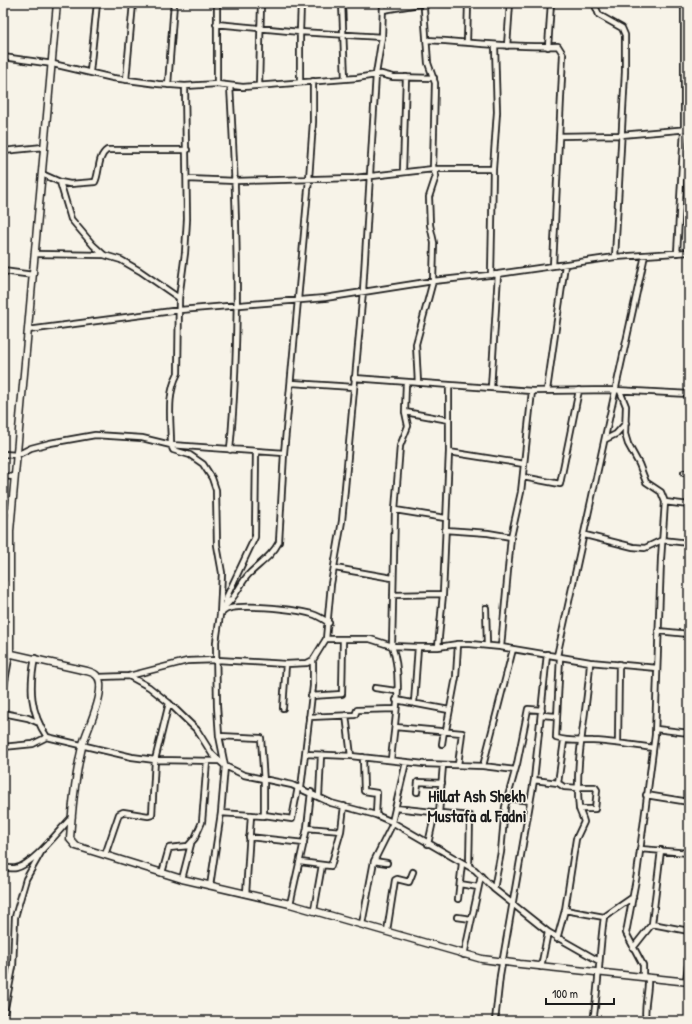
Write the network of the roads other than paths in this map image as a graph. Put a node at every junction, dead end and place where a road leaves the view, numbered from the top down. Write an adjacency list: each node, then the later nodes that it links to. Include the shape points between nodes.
1 (57, 3): 29 (street)
2 (97, 3): 30 (street)
3 (133, 3): 35 (street)
4 (174, 3): 39 (street)
5 (217, 3): 18 (street)
6 (261, 3): 19 (street)
7 (301, 3): 20 (street)
8 (342, 3): 21 (street)
9 (383, 3): 17 (street)
10 (425, 3): 17 (street); 23 (street)
11 (429, 3): 12 (street)
12 (468, 3): 24 (street)
13 (510, 3): 26 (street)
14 (551, 3): 27 (street)
15 (594, 3): 45 (street, via 598,15 624,31 625,72)
16 (684, 3): 43 (street)
17 (383, 10): 22 (street)
18 (216, 24): 19 (street); 38 (street)
19 (260, 30): 20 (street); 42 (street)
20 (300, 32): 21 (street); 36 (street)
21 (343, 35): 22 (street); 34 (street)
22 (382, 37): 31 (street)
23 (427, 40): 24 (street); 33 (street, via 428,63)
24 (467, 42): 25 (street)
25 (495, 46): 26 (street); 51 (street, via 497,112)
26 (507, 46): 27 (street)
27 (548, 47): 46 (street, via 558,46 563,54)
28 (3, 57): 29 (street)
29 (53, 64): 30 (street); 47 (street)
30 (90, 72): 35 (street)
31 (376, 74): 32 (street); 34 (street); 54 (street)
32 (406, 77): 33 (street); 52 (street)
33 (434, 78): 50 (street)
34 (345, 79): 37 (street)
35 (126, 80): 39 (street)
36 (300, 82): 37 (street); 42 (street)
37 (314, 82): 56 (street)
38 (216, 84): 40 (street); 41 (street)
39 (168, 85): 40 (street)
40 (186, 86): 48 (street)
41 (230, 86): 42 (street); 57 (street)
42 (259, 86)
43 (686, 98): 44 (street)
44 (686, 129): 45 (street); 60 (street)
45 (621, 135): 46 (street); 64 (street)
46 (559, 136): 66 (street)
47 (44, 147): 49 (street); 53 (street)
48 (186, 150): 55 (street); 58 (street, via 107,150 101,158 95,182)
49 (3, 151)
50 (433, 169): 51 (street); 52 (street); 71 (street, via 436,176 429,197 430,225 434,243)
51 (493, 169): 70 (street)
52 (403, 171): 54 (street)
53 (42, 174): 58 (street); 61 (street)
54 (370, 175): 56 (street); 72 (street)
55 (187, 179): 57 (street); 73 (street, via 185,253)
56 (309, 179): 57 (street); 74 (street)
57 (236, 181): 75 (street)
58 (60, 182): 62 (street, via 71,219)
59 (689, 252): 60 (street)
60 (677, 253): 63 (street)
61 (35, 254): 62 (street); 69 (street)
62 (104, 255): 73 (street, via 121,260)
63 (645, 255): 64 (street); 87 (street)
64 (615, 257): 65 (street)
65 (565, 265): 66 (street); 85 (street)
66 (553, 266): 68 (street)
67 (3, 271): 69 (street)
68 (498, 274): 70 (street); 84 (street)
69 (33, 275): 77 (street)
70 (491, 275): 71 (street)
71 (433, 280): 72 (street); 81 (street, via 416,344)
72 (363, 291): 74 (street); 78 (street)
73 (179, 298): 76 (street)
74 (298, 300): 75 (street); 80 (street)
75 (237, 304): 76 (street); 95 (street)
76 (180, 310): 77 (street); 94 (street, via 178,373 170,394)
77 (28, 330): 100 (street)
78 (354, 378): 79 (street); 83 (street)
79 (406, 382): 81 (street); 90 (street)
80 (292, 383): 83 (street); 97 (street)
81 (418, 383): 82 (street)
82 (449, 385): 84 (street); 91 (street)
83 (353, 387): 117 (street)
84 (491, 388): 88 (street)
85 (547, 390): 86 (street); 88 (street)
86 (579, 390): 87 (street); 104 (street, via 560,484)
87 (618, 390): 89 (street); 92 (street, via 625,400); 93 (street)
88 (532, 391): 101 (street)
89 (689, 394)
90 (404, 412): 91 (street); 108 (street, via 408,426 400,446)
91 (449, 420): 98 (street)
92 (626, 423): 93 (street, via 616,434); 105 (street, via 625,434 628,444 646,482 661,492)
93 (606, 439): 112 (street)
94 (171, 445): 95 (street); 100 (street, via 142,438 95,435 50,443); 126 (street, via 173,450 190,455 203,464 215,483 217,545 222,573)
95 (230, 450): 96 (street)
96 (256, 451): 97 (street); 124 (street, via 255,537 227,596)
97 (284, 452): 124 (street, via 279,542 274,552 250,574)
98 (449, 452): 101 (street); 110 (street)
99 (3, 454): 100 (street)
100 (17, 455): 103 (street)
101 (524, 464): 104 (street)
102 (3, 476): 103 (street)
103 (14, 477): 109 (street)
104 (523, 477): 113 (street)
105 (664, 502): 106 (street); 114 (street)
106 (689, 505)
107 (3, 510): 109 (street)
108 (395, 510): 110 (street); 118 (street)
109 (12, 511): 116 (street)
110 (445, 518): 111 (street)
111 (445, 530): 113 (street); 120 (street)
112 (585, 535): 114 (street, via 645,548); 142 (street)
113 (511, 537): 135 (street)
114 (662, 540): 115 (street); 128 (street)
115 (689, 542)
116 (6, 548): 119 (street)
117 (336, 568): 118 (street); 127 (street)
118 (392, 578): 121 (street)
119 (6, 584): 123 (street)
120 (443, 594): 121 (street); 137 (street)
121 (393, 595): 134 (street)
122 (3, 604): 123 (street)
123 (10, 605): 140 (street)
124 (224, 608): 126 (street); 127 (street, via 284,609 312,614)
125 (486, 608): 133 (street)
126 (220, 616): 144 (street)
127 (329, 623): 130 (street)
128 (658, 631): 129 (street); 149 (street)
129 (689, 634)
130 (326, 639): 131 (street); 145 (street)
131 (343, 639): 134 (street, via 370,639); 155 (street, via 342,694)
132 (458, 644): 133 (street); 137 (street); 161 (street, via 456,676)
133 (487, 645): 135 (street)
134 (392, 646): 136 (street); 153 (street, via 397,660)
135 (501, 647): 138 (street)
136 (418, 648): 137 (street); 158 (street)
137 (438, 648)
138 (512, 649): 141 (street); 193 (street)
139 (3, 652): 140 (street)
140 (10, 653): 143 (street); 154 (street)
141 (547, 654): 142 (street); 163 (street)
142 (559, 656): 146 (street); 165 (street)
143 (36, 658): 151 (street, via 88,671); 167 (street, via 31,688)
144 (217, 660): 147 (street); 150 (street, via 172,664); 172 (street)
145 (313, 660): 147 (street, via 301,664); 155 (street)
146 (590, 662): 148 (street); 175 (street, via 589,690)
147 (286, 664): 159 (street)
148 (620, 664): 149 (street); 176 (street)
149 (657, 668): 169 (street)
150 (129, 676): 151 (street); 157 (street, via 149,687)
151 (98, 677): 178 (street, via 98,697)
152 (375, 688): 153 (street)
153 (396, 691): 156 (street)
154 (3, 692)
155 (312, 696): 166 (street)
156 (396, 700): 158 (street); 160 (street)
157 (169, 703): 185 (street); 188 (street, via 198,730)
158 (414, 703): 161 (street)
159 (283, 708)
160 (396, 709): 164 (street, via 357,710 355,715); 168 (street)
161 (449, 710): 170 (street)
162 (3, 713): 167 (street)
163 (541, 713): 165 (street); 194 (street, via 528,709); 196 (street)
164 (346, 715): 166 (street); 183 (street)
165 (556, 716): 174 (street, via 556,738)
166 (309, 717): 181 (street)
167 (37, 722): 173 (street)
168 (395, 727): 170 (street); 186 (street)
169 (656, 730): 171 (street); 180 (street)
170 (445, 731): 177 (street); 191 (street, via 462,733)
171 (689, 733)
172 (218, 736): 192 (street); 195 (street, via 260,738)
173 (47, 737): 178 (street); 179 (street, via 33,744)
174 (564, 741): 175 (street); 197 (street)
175 (580, 741): 176 (street); 200 (street)
176 (618, 743): 180 (street)
177 (442, 744)
178 (82, 746): 185 (street); 216 (street)
179 (3, 747)
180 (653, 748): 203 (street)
181 (305, 754): 182 (street); 199 (street)
182 (321, 755): 183 (street); 204 (street)
183 (350, 756): 184 (street)
184 (363, 757): 186 (street); 215 (street, via 364,791 377,793)
185 (155, 760): 187 (street); 228 (street, via 151,816 123,812 119,814)
186 (391, 760): 189 (street)
187 (207, 761): 188 (street); 221 (street, via 202,822)
188 (218, 761): 192 (street)
189 (406, 762): 190 (street); 209 (street)
190 (443, 765): 191 (street); 198 (street)
191 (458, 765): 193 (street)
192 (225, 766): 195 (street, via 244,775); 212 (street)
193 (483, 766): 194 (street)
194 (515, 770): 205 (street)
195 (263, 779): 199 (street); 214 (street)
196 (534, 780): 197 (street); 206 (street)
197 (558, 783): 200 (street, via 564,787)
198 (442, 784): 202 (street, via 418,782); 211 (street)
199 (299, 787): 201 (street); 214 (street, via 292,818)
200 (579, 788): 210 (street); 210 (street, via 595,787 597,790 595,809)
201 (311, 792): 204 (street); 218 (street)
202 (417, 792)
203 (646, 795): 207 (street); 225 (street)
204 (319, 797): 208 (street)
205 (508, 798): 206 (street); 243 (street)
206 (530, 801): 248 (street)
207 (689, 802)
208 (344, 806): 215 (street); 219 (street)
209 (395, 808): 211 (street); 217 (street)
210 (579, 809): 250 (street, via 584,822 576,839)
211 (437, 812): 223 (street); 234 (street, via 471,817)
212 (221, 813): 213 (street); 241 (street)
213 (251, 815): 214 (street); 220 (street)
214 (264, 815)
215 (376, 815): 217 (street)
216 (72, 817): 224 (street); 228 (street, via 72,842 80,848)
217 (392, 823): 223 (street); 229 (street)
218 (307, 828): 219 (street); 222 (street)
219 (341, 831): 233 (street, via 331,866)
220 (249, 837): 222 (street); 244 (street)
221 (191, 843): 237 (street, via 169,848); 239 (street)
222 (304, 843): 230 (street)
223 (428, 844): 232 (street)
224 (43, 849): 235 (street, via 21,867); 269 (street, via 26,879 15,917 13,967)
225 (640, 849): 226 (street); 245 (street)
226 (661, 850): 227 (street); 255 (street)
227 (689, 853)
228 (105, 855): 237 (street)
229 (374, 861): 231 (street); 254 (street)
230 (300, 862): 233 (street); 247 (street)
231 (387, 863)
232 (462, 863): 234 (street); 240 (street)
233 (322, 865): 249 (street)
234 (469, 866): 238 (street)
235 (3, 868)
236 (413, 872): 256 (street, via 409,882 395,880)
237 (162, 873): 239 (street)
238 (481, 876): 242 (street); 243 (street)
239 (182, 879): 241 (street)
240 (460, 884): 242 (street); 246 (street)
241 (210, 886): 244 (street)
242 (478, 887): 253 (street)
243 (494, 889): 248 (street)
244 (246, 894): 247 (street)
245 (633, 897): 252 (street); 260 (street, via 626,933)
246 (458, 898)
247 (290, 904): 249 (street)
248 (513, 904): 258 (street); 264 (street)
249 (314, 910): 254 (street)
250 (565, 910): 252 (street); 259 (street)
251 (457, 917): 253 (street)
252 (604, 917): 263 (street)
253 (471, 919): 261 (street)
254 (362, 924): 256 (street)
255 (652, 924): 257 (street); 260 (street)
256 (387, 931): 261 (street)
257 (689, 931)
258 (548, 932): 259 (street); 265 (street)
259 (557, 939): 263 (street)
260 (633, 948): 267 (street, via 643,965)
261 (464, 955): 264 (street)
262 (689, 956): 268 (street)
263 (599, 961): 266 (street)
264 (503, 962): 265 (street); 270 (street)
265 (541, 967): 266 (street)
266 (600, 972): 267 (street); 271 (street)
267 (646, 977): 268 (street); 272 (street)
268 (688, 982)
269 (3, 1018)
270 (496, 1021)
271 (593, 1021)
272 (646, 1021)

